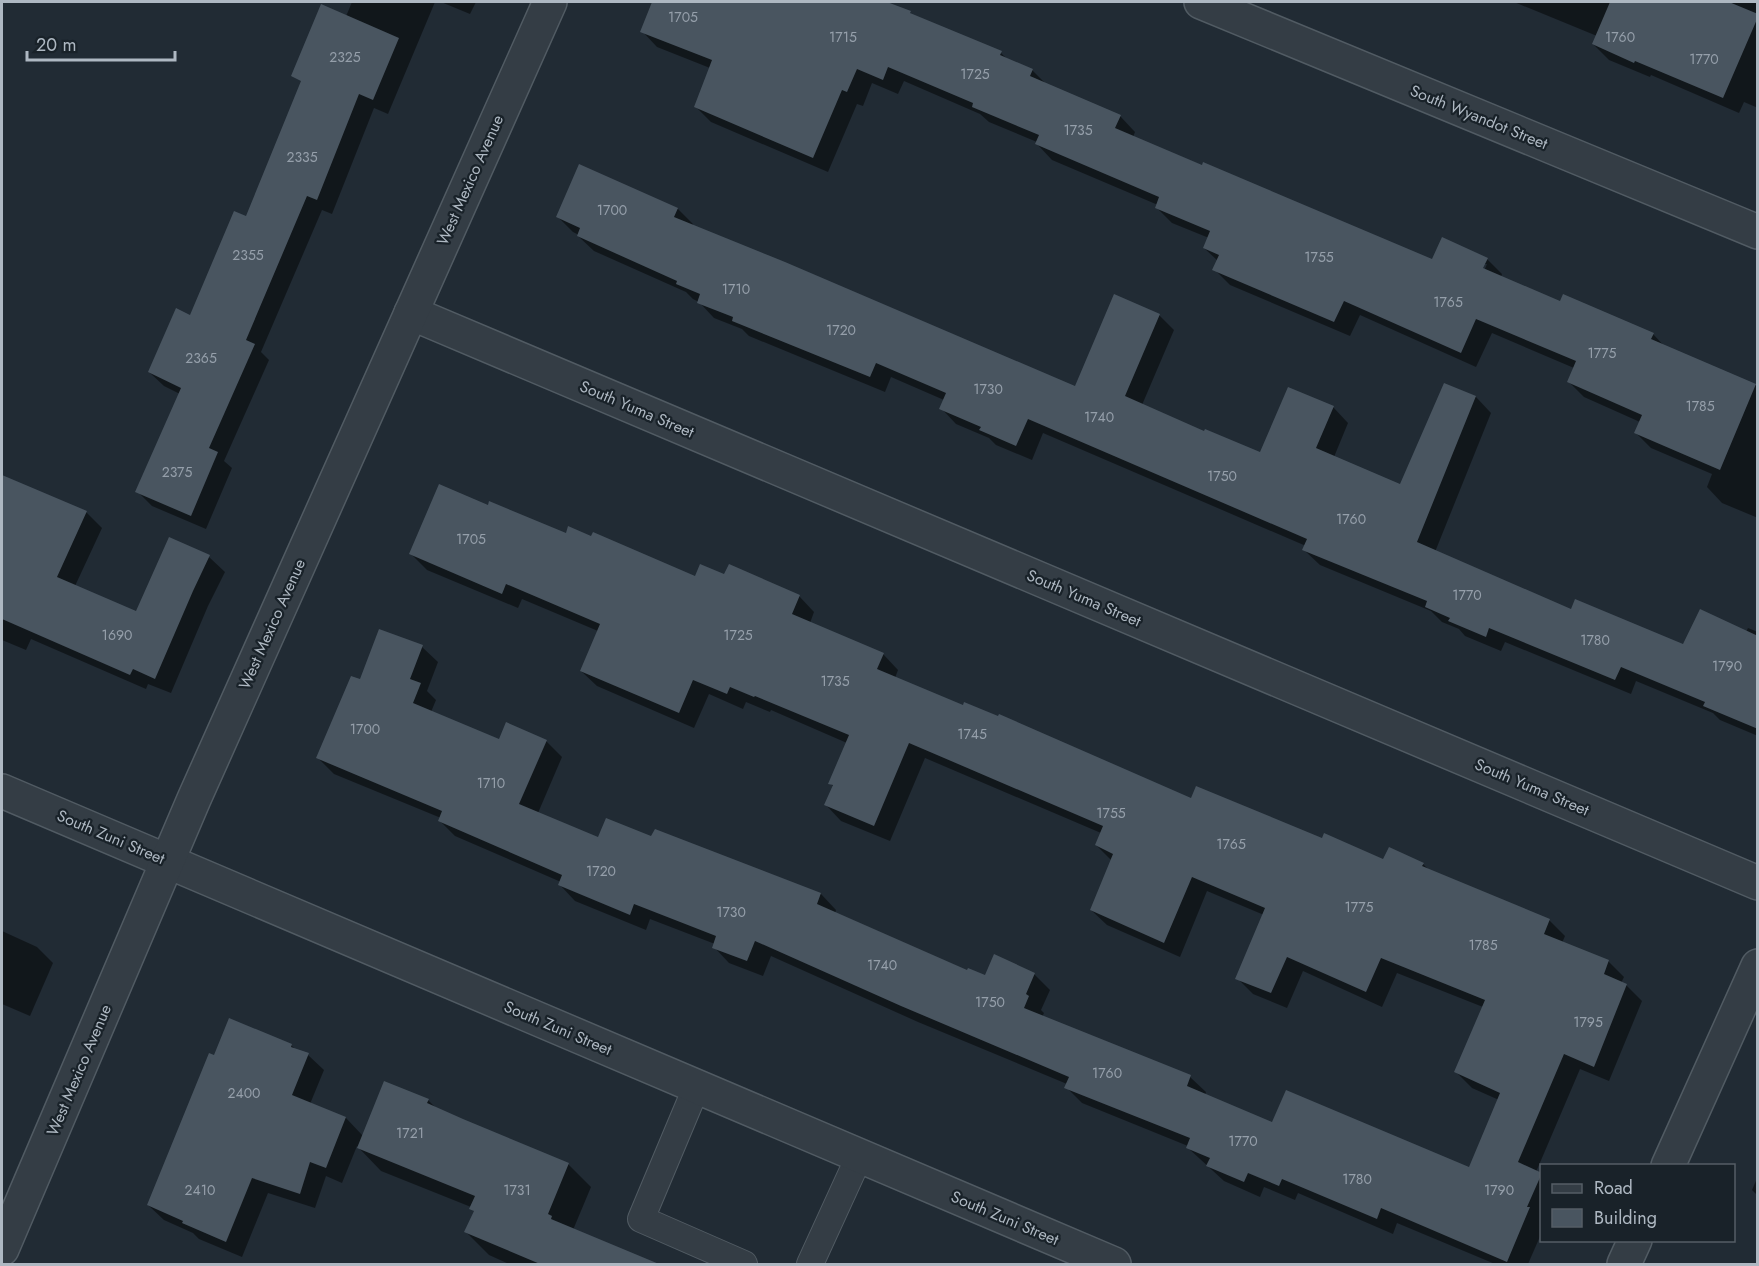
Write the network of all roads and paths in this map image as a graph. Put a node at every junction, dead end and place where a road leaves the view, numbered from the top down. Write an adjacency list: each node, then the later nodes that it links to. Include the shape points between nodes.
1 (550, 2): 4 (street, West Mexico Avenue)
2 (1201, 2): 3 (street, South Wyandot Street)
3 (1758, 232)
4 (411, 313): 6 (street, West Mexico Avenue); 7 (street, South Yuma Street)
5 (2, 791): 6 (street, South Zuni Street)
6 (168, 861): 9 (street, South Zuni Street); 13 (street, West Mexico Avenue)
7 (1758, 883)
8 (1758, 966): 11 (street)
9 (696, 1088): 10 (street, South Zuni Street); 14 (lane, via 641,1220)
10 (859, 1157): 15 (lane); 16 (street, South Zuni Street)
11 (1669, 1164)
12 (1634, 1242): 17 (street)
13 (2, 1249)
14 (744, 1264)
15 (810, 1264)
16 (1114, 1264)
17 (1624, 1264)

